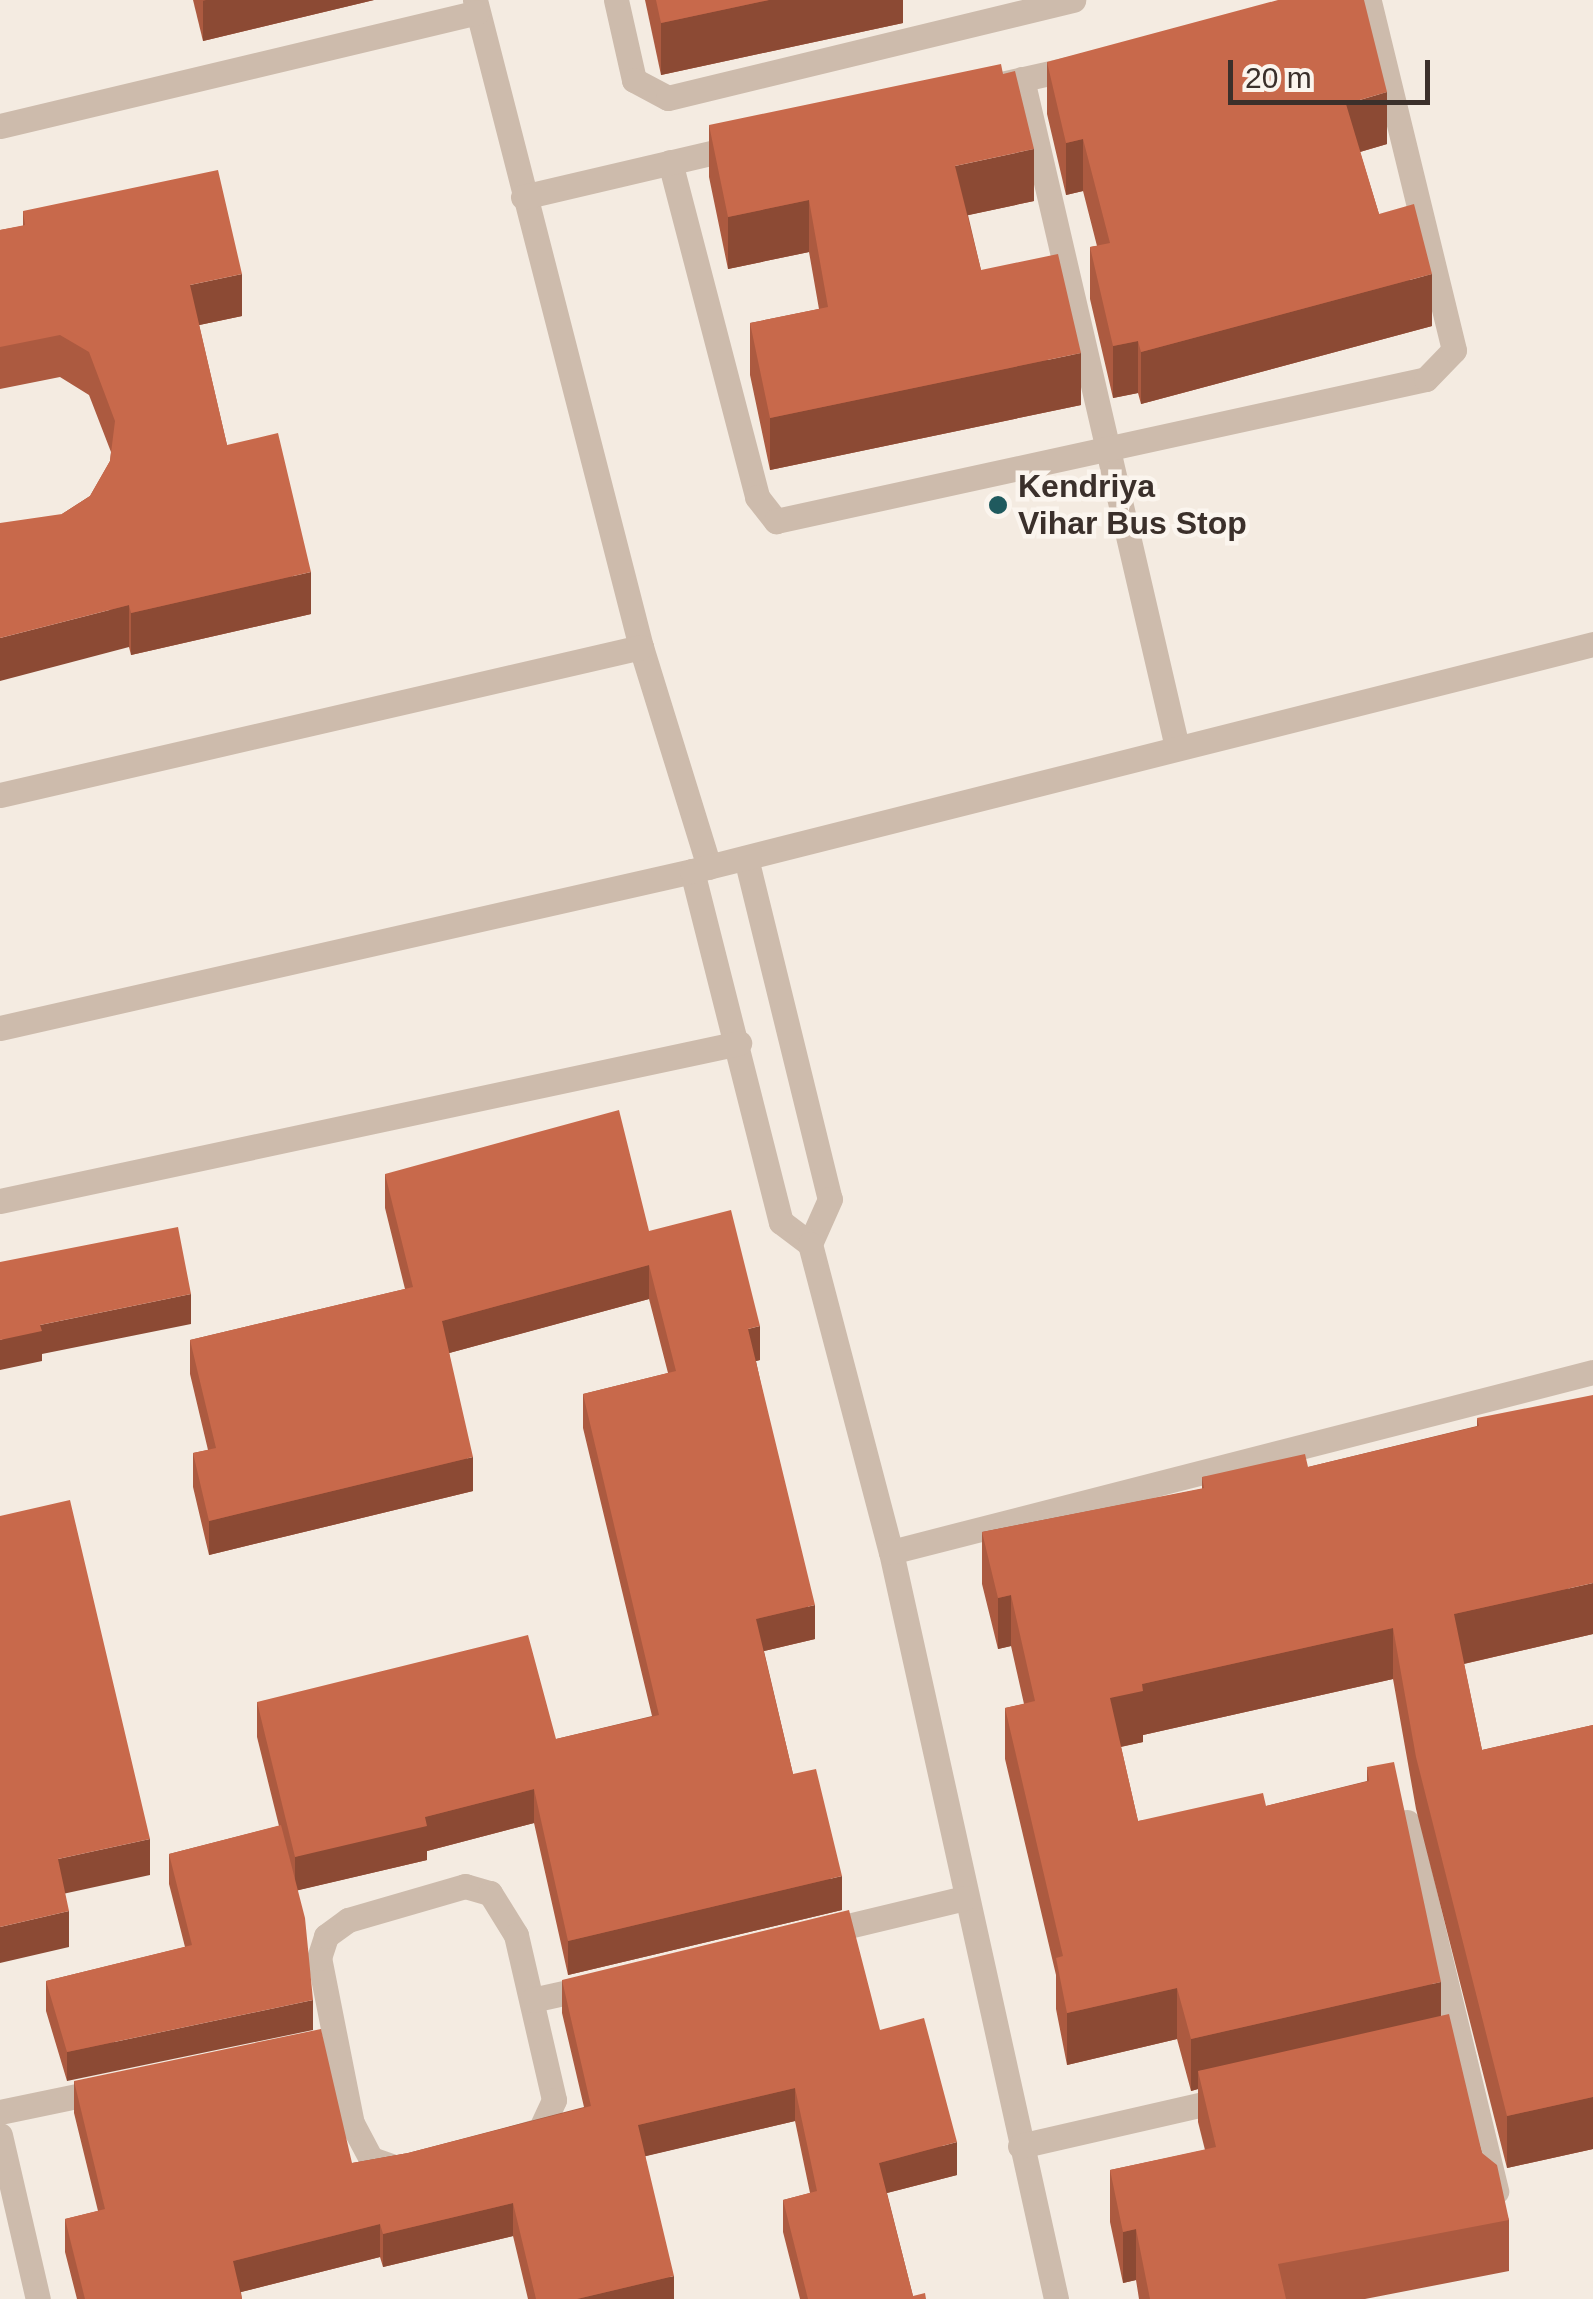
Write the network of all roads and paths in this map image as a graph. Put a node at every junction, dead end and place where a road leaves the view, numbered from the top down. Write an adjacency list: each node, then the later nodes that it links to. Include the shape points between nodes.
1 (616, 0): 2 (street, via 634,80 668,98)
2 (1073, 0)
3 (1359, 2): 12 (street, via 1454,350 1426,378)
4 (476, 6): 8 (street); 11 (street)
5 (1116, 58): 6 (street)
6 (1022, 80): 7 (street); 12 (street)
7 (966, 92)
8 (0, 126)
9 (763, 140): 10 (street)
10 (670, 162): 11 (street); 12 (street, via 756,497 776,521)
11 (522, 197): 14 (street)
12 (1110, 444): 15 (street)
13 (1593, 644): 15 (street)
14 (641, 646): 16 (street); 18 (street)
15 (1177, 747): 17 (street)
16 (0, 796)
17 (746, 858): 18 (street); 22 (street, via 830,1200)
18 (700, 869): 19 (street); 20 (street)
19 (0, 1028)
20 (739, 1043): 21 (street); 22 (street, via 781,1222)
21 (0, 1202)
22 (810, 1244): 24 (street)
23 (1593, 1372): 24 (street)
24 (891, 1552): 26 (street)
25 (1407, 1822): 35 (street, via 1451,2048)
26 (965, 1898): 27 (street); 34 (street)
27 (796, 1938)
28 (626, 1978): 29 (street)
29 (532, 2000): 29 (street, via 516,1935 490,1894 464,1886 348,1920 326,1936 319,1958 327,2044 352,2124 371,2159 403,2170 540,2130 554,2100)
30 (131, 2085): 32 (street)
31 (1250, 2094): 34 (street)
32 (0, 2112)
33 (0, 2135): 36 (street)
34 (1020, 2146): 38 (street)
35 (1498, 2202)
36 (11, 2232): 37 (street)
37 (38, 2299)
38 (1056, 2299)

